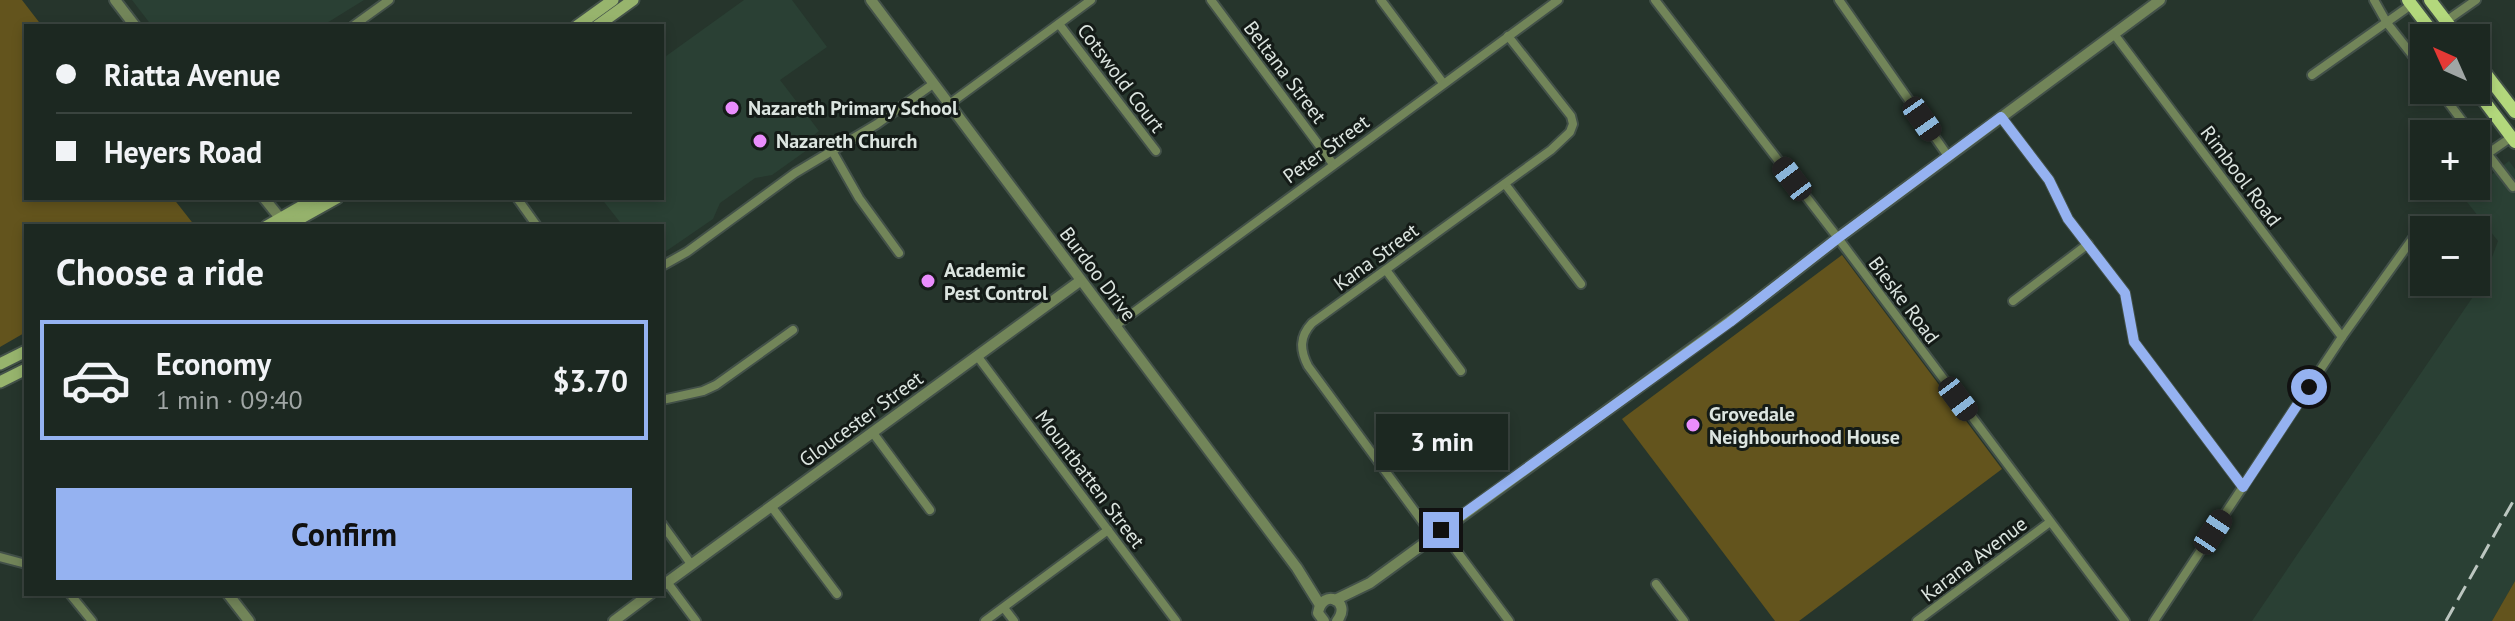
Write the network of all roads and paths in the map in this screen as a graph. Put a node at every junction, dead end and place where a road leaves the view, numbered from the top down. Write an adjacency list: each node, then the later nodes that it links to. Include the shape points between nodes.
1 (115, 0): 19 (street)
2 (389, 0): 20 (street)
3 (613, 0): 21 (main road)
4 (633, 0): 22 (main road)
5 (871, 0): 32 (street, Burdoo Drive)
6 (1091, 0): 23 (street)
7 (1211, 0): 45 (street, Beltana Street)
8 (1381, 0): 31 (street)
9 (1558, 0): 27 (street, Peter Street)
10 (1655, 0): 54 (street, Bieske Road)
11 (1839, 0): 43 (street)
12 (2160, 0): 26 (street)
13 (2374, 0): 18 (street)
14 (2430, 0): 17 (main road)
15 (2476, 0): 17 (street)
16 (2410, 2): 18 (street); 24 (main road)
17 (2446, 21): 25 (main road)
18 (2387, 23): 28 (street); 29 (street)
19 (133, 24)
20 (356, 24)
21 (580, 24)
22 (600, 24)
23 (1059, 24): 35 (street); 41 (street, Cotswold Court)
24 (2426, 24)
25 (2448, 24)
26 (2114, 34): 37 (street); 65 (street, Rimbool Road)
27 (1508, 36): 31 (street, Peter Street); 46 (street, Kana Street, via 1573,124 1558,144)
28 (2410, 52)
29 (2312, 75)
30 (2490, 79): 36 (main road)
31 (1443, 83): 45 (street, Peter Street)
32 (933, 84): 35 (street, Burdoo Drive); 40 (street)
33 (2450, 104): 38 (street)
34 (2487, 104): 39 (main road)
35 (948, 105): 60 (street, Burdoo Drive)
36 (2515, 112)
37 (2001, 117): 43 (street); 56 (street)
38 (2462, 120)
39 (2514, 138): 42 (street)
40 (831, 149): 57 (street); 58 (street)
41 (1156, 151)
42 (2490, 152)
43 (1948, 156): 54 (street)
44 (2490, 158): 47 (street)
45 (1333, 164): 63 (street, Peter Street)
46 (1505, 184): 59 (street, Kana Street); 61 (street)
47 (2513, 187)
48 (266, 200): 52 (street)
49 (313, 200): 52 (main road)
50 (333, 200): 52 (main road)
51 (518, 200): 53 (street)
52 (284, 223)
53 (536, 224)
54 (1838, 238): 77 (street, Bieske Road); 80 (street)
55 (2410, 242): 65 (street)
56 (2088, 244): 62 (street); 74 (street, via 2125,293 2134,342)
57 (899, 253)
58 (664, 265)
59 (1386, 270): 70 (street); 80 (street, Kana Street, via 1312,323 1301,342 1303,355)
60 (1080, 281): 63 (street, Burdoo Drive); 67 (street, Gloucester Street)
61 (1581, 284)
62 (2013, 301)
63 (1115, 326): 91 (street, Burdoo Drive)
64 (793, 330): 72 (street, via 716,385)
65 (2342, 337): 74 (street)
66 (24, 352): 68 (main road)
67 (978, 357): 73 (street, Gloucester Street); 79 (street, Mountbatten Street)
68 (0, 364)
69 (24, 370): 71 (main road)
70 (1461, 371)
71 (0, 382)
72 (664, 400)
73 (873, 433): 75 (street, Gloucester Street); 76 (street)
74 (2243, 487): 107 (street)
75 (771, 506): 83 (street, Gloucester Street); 87 (street)
76 (930, 510)
77 (2050, 522): 105 (street, Karana Avenue, via 1932,615); 106 (street, Bieske Road)
78 (664, 527): 83 (street)
79 (1108, 530): 92 (street); 100 (street, Mountbatten Street)
80 (1437, 533): 84 (street); 103 (street)
81 (0, 557): 82 (street)
82 (24, 563)
83 (691, 564): 85 (street, Gloucester Street)
84 (1370, 583): 91 (street); 93 (street)
85 (664, 584): 97 (street)
86 (1656, 584): 104 (street)
87 (837, 594)
88 (72, 596): 94 (street)
89 (230, 596): 95 (street)
90 (647, 596): 96 (street)
91 (1325, 603): 93 (street); 101 (street); 102 (street, via 1320,617)
92 (1004, 608): 98 (street); 99 (street)
93 (1341, 617)
94 (92, 621)
95 (249, 621)
96 (614, 621)
97 (696, 621)
98 (985, 621)
99 (1014, 621)
100 (1176, 621)
101 (1309, 621)
102 (1324, 621)
103 (1509, 621)
104 (1684, 621)
105 (1917, 621)
106 (2125, 621)
107 (2154, 621)

